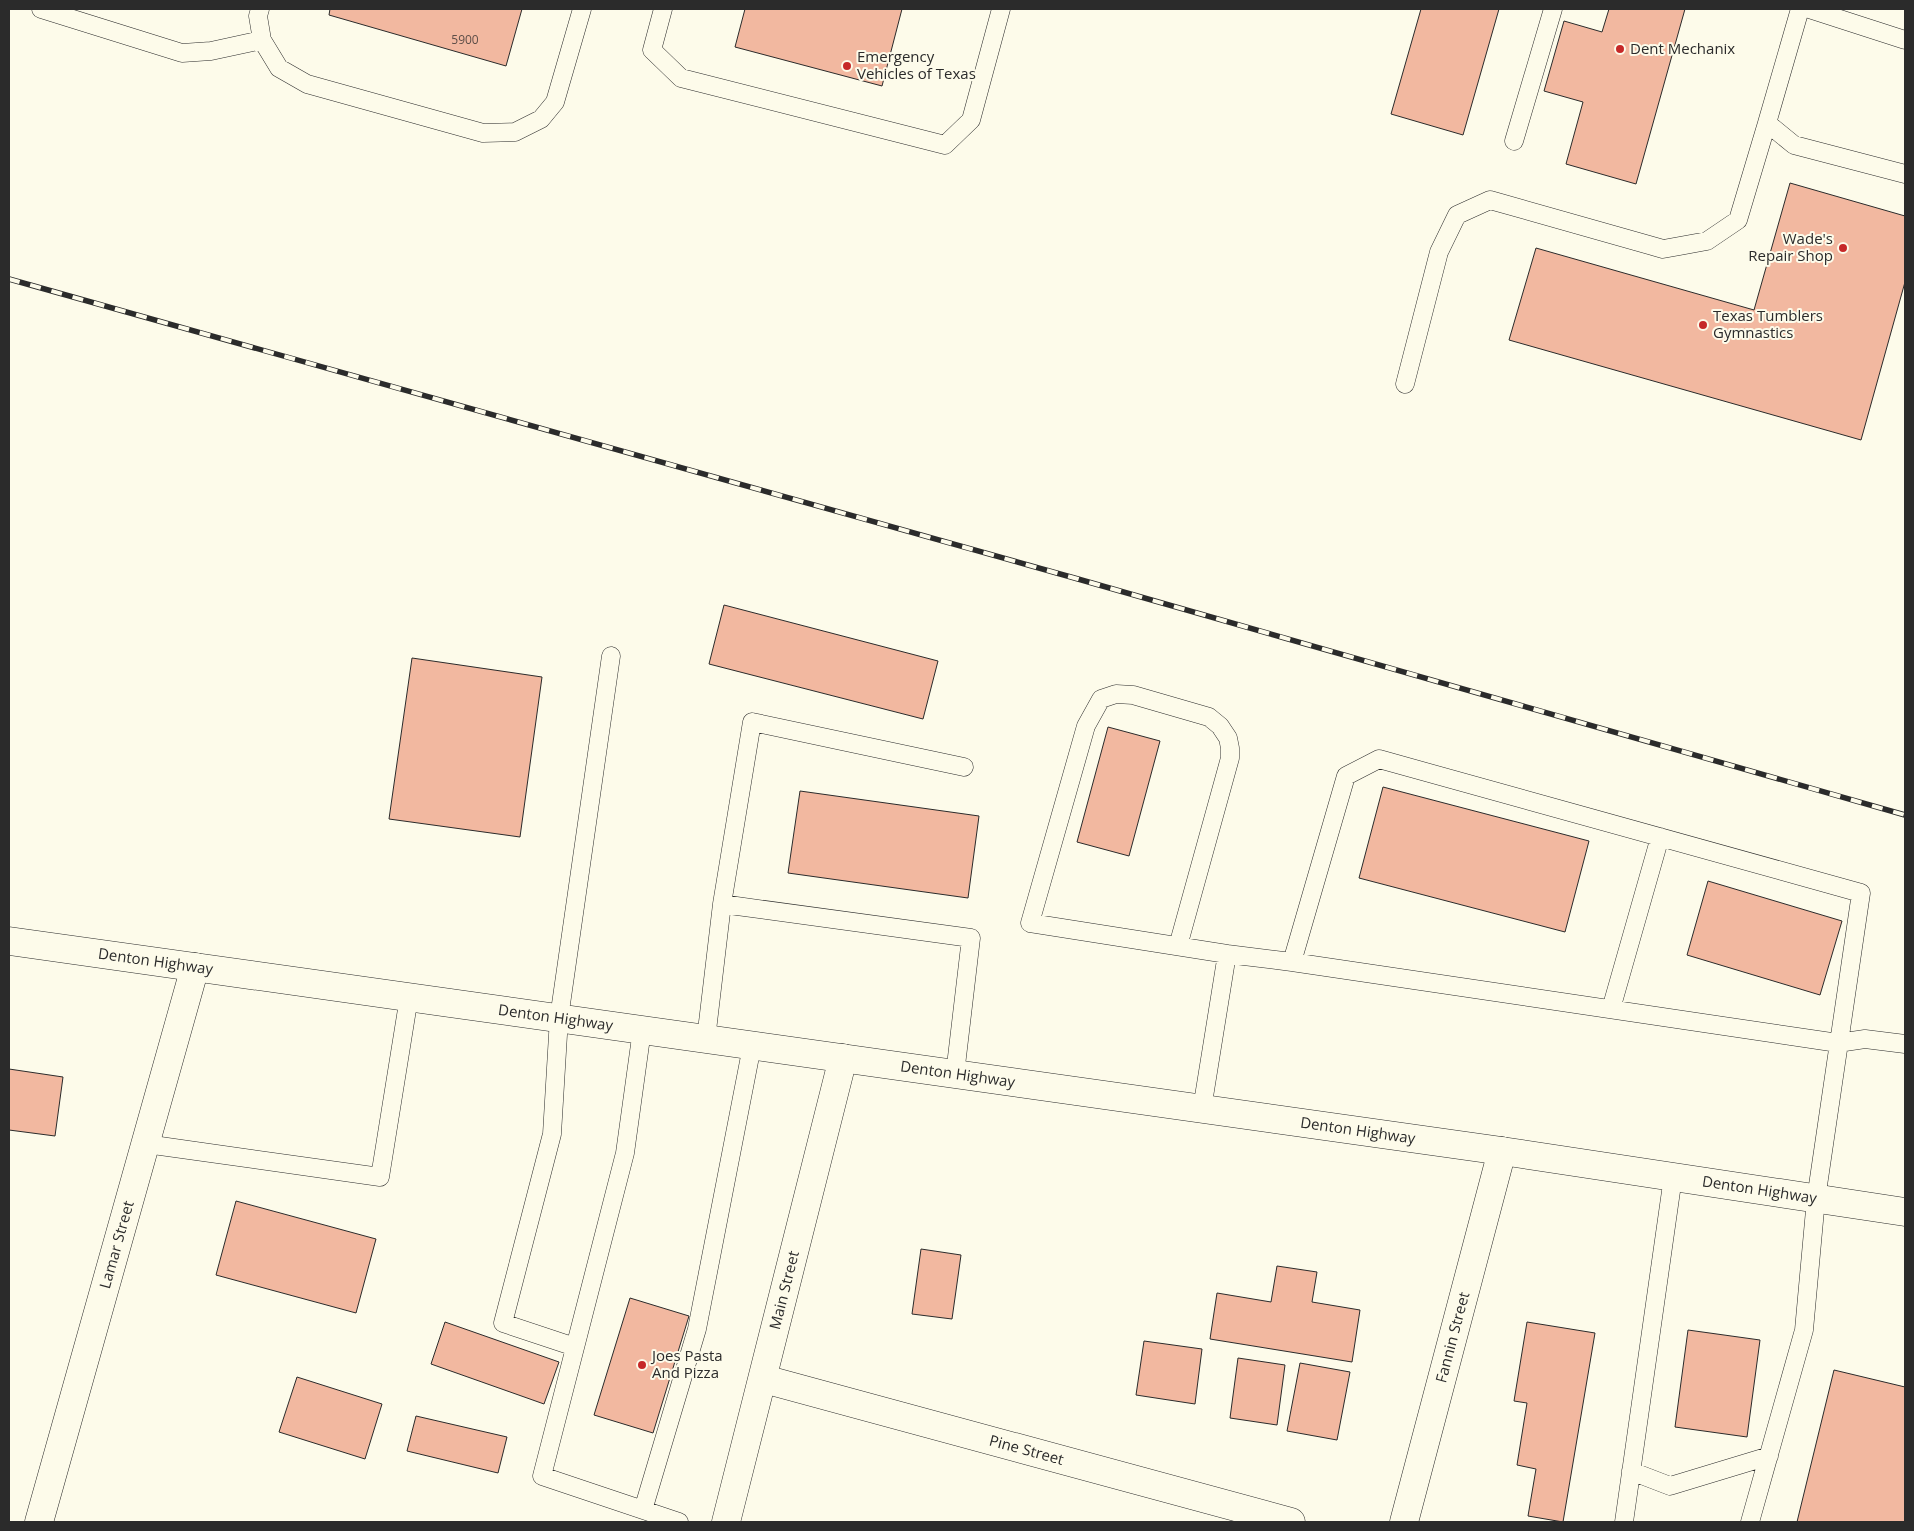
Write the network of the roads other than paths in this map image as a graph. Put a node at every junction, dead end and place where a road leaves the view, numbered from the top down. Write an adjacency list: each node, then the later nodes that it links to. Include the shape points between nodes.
1 (41, 9): 9 (lane, via 182,53 211,51)
2 (260, 9): 9 (lane)
3 (582, 9): 9 (lane, via 555,102 541,119 515,132 483,134 307,84 279,68)
4 (663, 9): 5 (lane, via 652,50 682,78 945,145 971,120)
5 (1001, 9)
6 (1553, 9): 12 (lane)
7 (1800, 9): 11 (lane)
8 (1809, 9): 10 (lane)
9 (262, 40)
10 (1905, 40)
11 (1768, 123): 13 (lane, via 1794,145); 14 (lane, via 1738,220 1707,241 1663,249 1490,200 1456,215 1439,252)
12 (1514, 141)
13 (1905, 174)
14 (1405, 384)
15 (611, 656): 26 (lane)
16 (964, 767): 18 (lane, via 752,722)
17 (1660, 837): 22 (lane, via 1379,759 1346,776); 25 (lane); 29 (lane, via 1861,893)
18 (722, 904): 28 (lane); 33 (lane, via 971,938)
19 (9, 941): 23 (street, Denton Highway)
20 (1178, 946): 20 (lane, via 1030,923 1086,726 1102,699 1116,694 1133,695 1209,717 1228,738 1230,758); 21 (lane)
21 (1227, 954): 22 (lane); 34 (lane)
22 (1292, 962): 25 (lane)
23 (195, 967): 24 (street, Denton Highway); 35 (street, Lamar Street)
24 (409, 997): 26 (street, Denton Highway); 35 (lane, via 380,1177)
25 (1611, 1010): 29 (lane)
26 (559, 1018): 27 (street, Denton Highway); 40 (lane, via 552,1134 503,1323)
27 (642, 1030): 28 (street, Denton Highway); 40 (lane, via 625,1153)
28 (706, 1039): 31 (street, Denton Highway)
29 (1838, 1043): 30 (lane, via 1866,1039); 38 (lane)
30 (1905, 1044)
31 (752, 1046): 32 (street, Denton Highway); 44 (lane, via 696,1329)
32 (843, 1058): 33 (street, Denton Highway); 41 (street, Main Street)
33 (955, 1074): 34 (street, Denton Highway)
34 (1202, 1109): 36 (street, Denton Highway)
35 (146, 1144): 45 (street, Lamar Street)
36 (1502, 1151): 37 (street, Denton Highway); 49 (street, Fannin Street)
37 (1673, 1177): 38 (street, Denton Highway); 43 (lane)
38 (1816, 1199): 39 (street, Denton Highway); 42 (lane, via 1804,1330)
39 (1905, 1212)
40 (575, 1347): 44 (lane, via 542,1476)
41 (764, 1379): 47 (street, Main Street); 48 (street, Pine Street)
42 (1768, 1456): 43 (lane, via 1670,1486); 51 (lane)
43 (1631, 1471): 50 (lane)
44 (643, 1510): 46 (lane)
45 (39, 1522)
46 (680, 1522)
47 (726, 1522)
48 (1290, 1522)
49 (1404, 1522)
50 (1624, 1522)
51 (1750, 1522)

